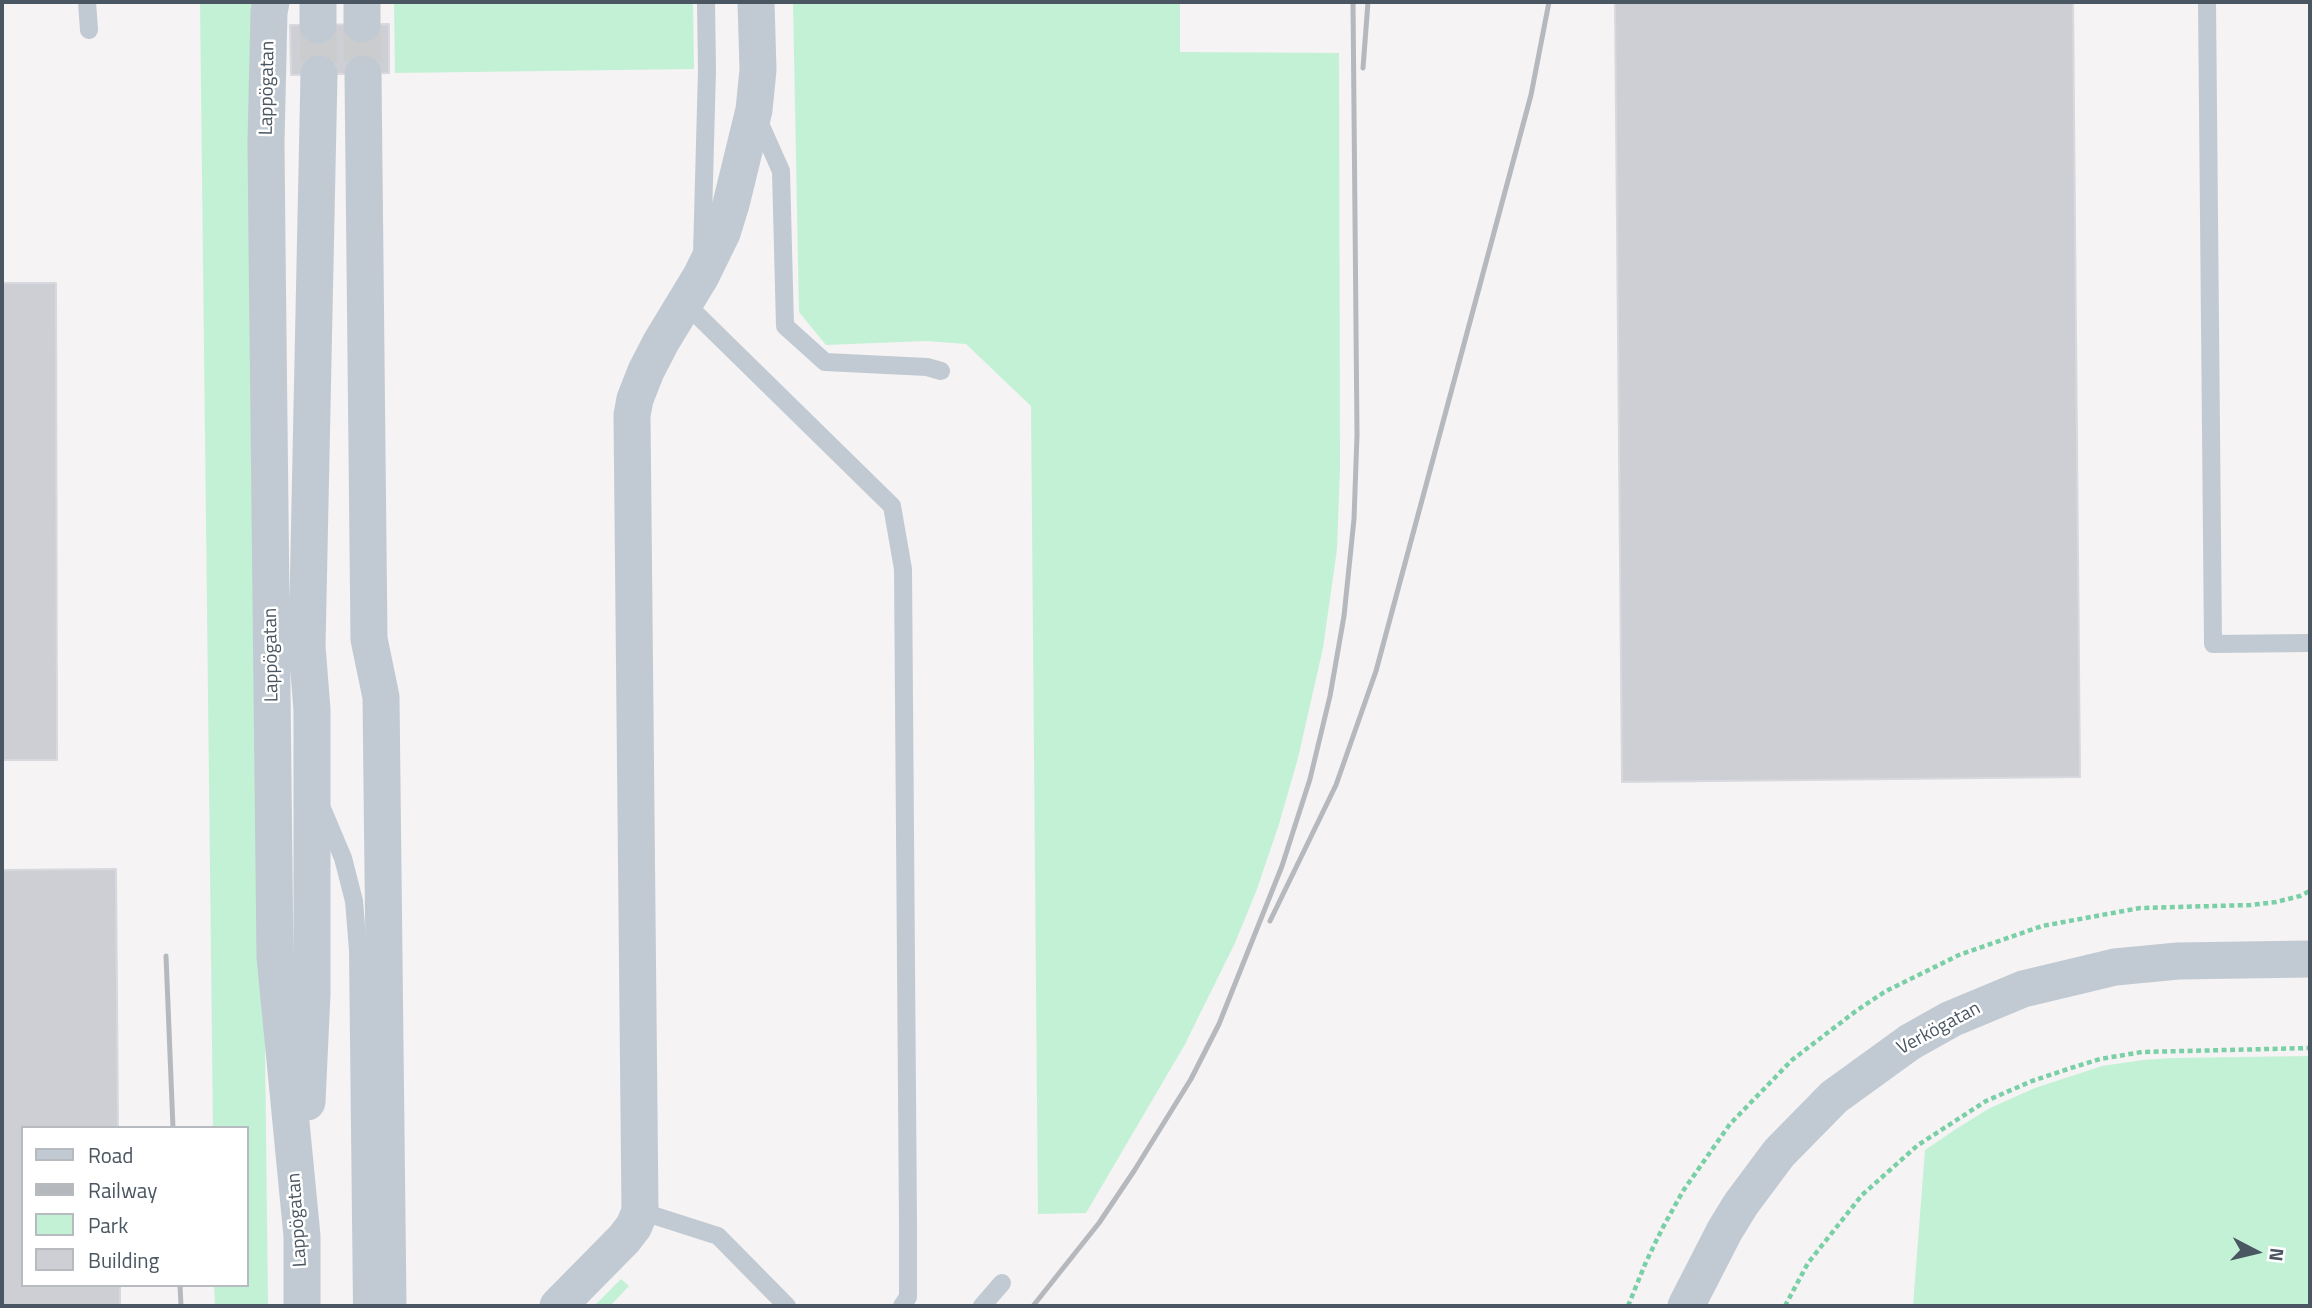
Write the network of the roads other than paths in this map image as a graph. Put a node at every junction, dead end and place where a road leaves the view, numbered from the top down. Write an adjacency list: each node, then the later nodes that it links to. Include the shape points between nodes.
1 (87, 2): 6 (lane)
2 (706, 2): 10 (lane, via 707,69)
3 (756, 2): 9 (street)
4 (2207, 2): 12 (lane, via 2213,644)
5 (270, 5): 16 (street, Lappögatan, via 267,245 275,957)
6 (89, 30)
7 (319, 74): 13 (street, via 307,646)
8 (363, 74): 20 (street, via 369,639 381,697)
9 (754, 110): 10 (street, via 725,223); 11 (lane, via 781,171 785,326 825,362)
10 (693, 289): 15 (street, via 646,371 632,415); 23 (lane, via 892,506 903,569 908,1297)
11 (941, 371)
12 (2310, 643)
13 (312, 776): 16 (street, via 312,994); 19 (lane, via 354,901)
14 (2310, 959): 25 (street, Verkögatan, via 2115,967 2023,989 1951,1019 1910,1042 1834,1097 1779,1153 1730,1222)
15 (640, 1211): 21 (street, via 624,1239); 22 (lane, via 718,1236)
16 (302, 1236): 18 (street, Lappögatan)
17 (1002, 1283): 24 (lane)
18 (302, 1306)
19 (362, 1306)
20 (388, 1306)
21 (558, 1306)
22 (787, 1306)
23 (902, 1306)
24 (982, 1306)
25 (1686, 1306)

